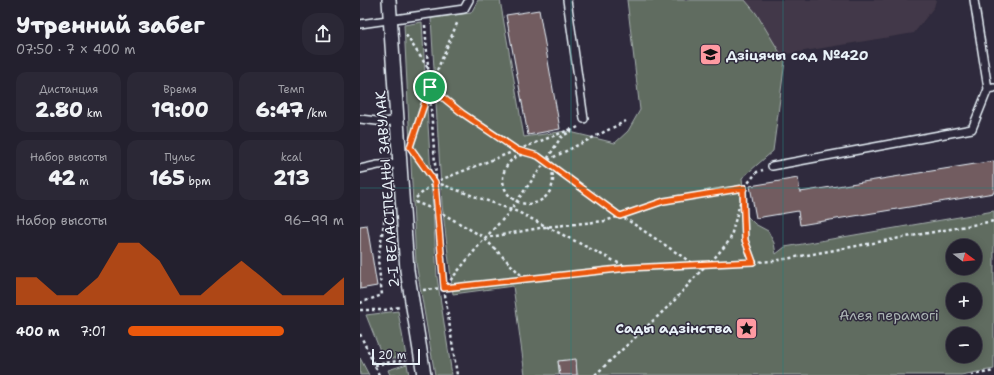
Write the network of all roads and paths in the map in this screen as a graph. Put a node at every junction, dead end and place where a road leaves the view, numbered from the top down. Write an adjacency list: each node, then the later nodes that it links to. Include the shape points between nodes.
1 (389, 0): 7 (street, 2-І ВЕЛАСІПЕДНЫ ЗАВУЛАК)
2 (469, 0): 5 (lane)
3 (567, 0): 13 (lane)
4 (974, 0): 12 (lane)
5 (464, 9): 6 (lane); 11 (path)
6 (424, 14): 7 (lane); 10 (path)
7 (391, 18): 8 (lane); 15 (street, 2-І ВЕЛАСІПЕДНЫ ЗАВУЛАК)
8 (360, 24)
9 (404, 32): 10 (path)
10 (428, 68): 11 (path)
11 (430, 87): 17 (path); 19 (path, via 462,113); 25 (path)
12 (991, 88): 23 (lane, via 972,129)
13 (584, 118)
14 (360, 120): 15 (lane)
15 (397, 120): 22 (street, 2-І ВЕЛАСІПЕДНЫ ЗАВУЛАК)
16 (626, 121): 21 (path)
17 (413, 140)
18 (410, 147): 25 (path)
19 (517, 150): 20 (path); 21 (path, via 581,125 561,137); 25 (path)
20 (528, 154): 21 (path); 27 (path, via 513,159 504,172 506,189)
21 (546, 161): 27 (path); 27 (path, via 553,182 546,196 532,203); 31 (path)
22 (400, 164): 24 (lane); 50 (street, 2-І ВЕЛАСІПЕДНЫ ЗАВУЛАК, via 407,270)
23 (772, 166): 26 (path, via 757,172)
24 (360, 169)
25 (435, 182): 29 (path); 30 (path); 30 (path, via 413,201)
26 (744, 190): 31 (path, via 664,201); 35 (path, via 745,240); 37 (path, via 730,240)
27 (516, 200): 29 (path)
28 (388, 201): 42 (path, via 378,259 382,295)
29 (510, 209): 33 (path); 34 (path)
30 (438, 212): 34 (path); 40 (path)
31 (620, 216): 33 (path, via 605,221); 36 (path)
32 (994, 221): 35 (path, via 774,261)
33 (545, 227): 34 (path); 38 (path)
34 (485, 238): 39 (path); 40 (path)
35 (753, 262): 37 (path)
36 (695, 265): 37 (path); 38 (path)
37 (706, 265): 52 (path, via 672,303)
38 (628, 268): 39 (path)
39 (525, 279): 40 (path)
40 (444, 288): 41 (path); 51 (path)
41 (420, 290)
42 (360, 303)
43 (402, 307): 44 (path)
44 (360, 310)
45 (360, 334): 47 (path)
46 (411, 358): 47 (path)
47 (375, 365): 49 (path)
48 (994, 371): 53 (path)
49 (379, 375)
50 (424, 375)
51 (457, 375)
52 (595, 375)
53 (971, 375)

